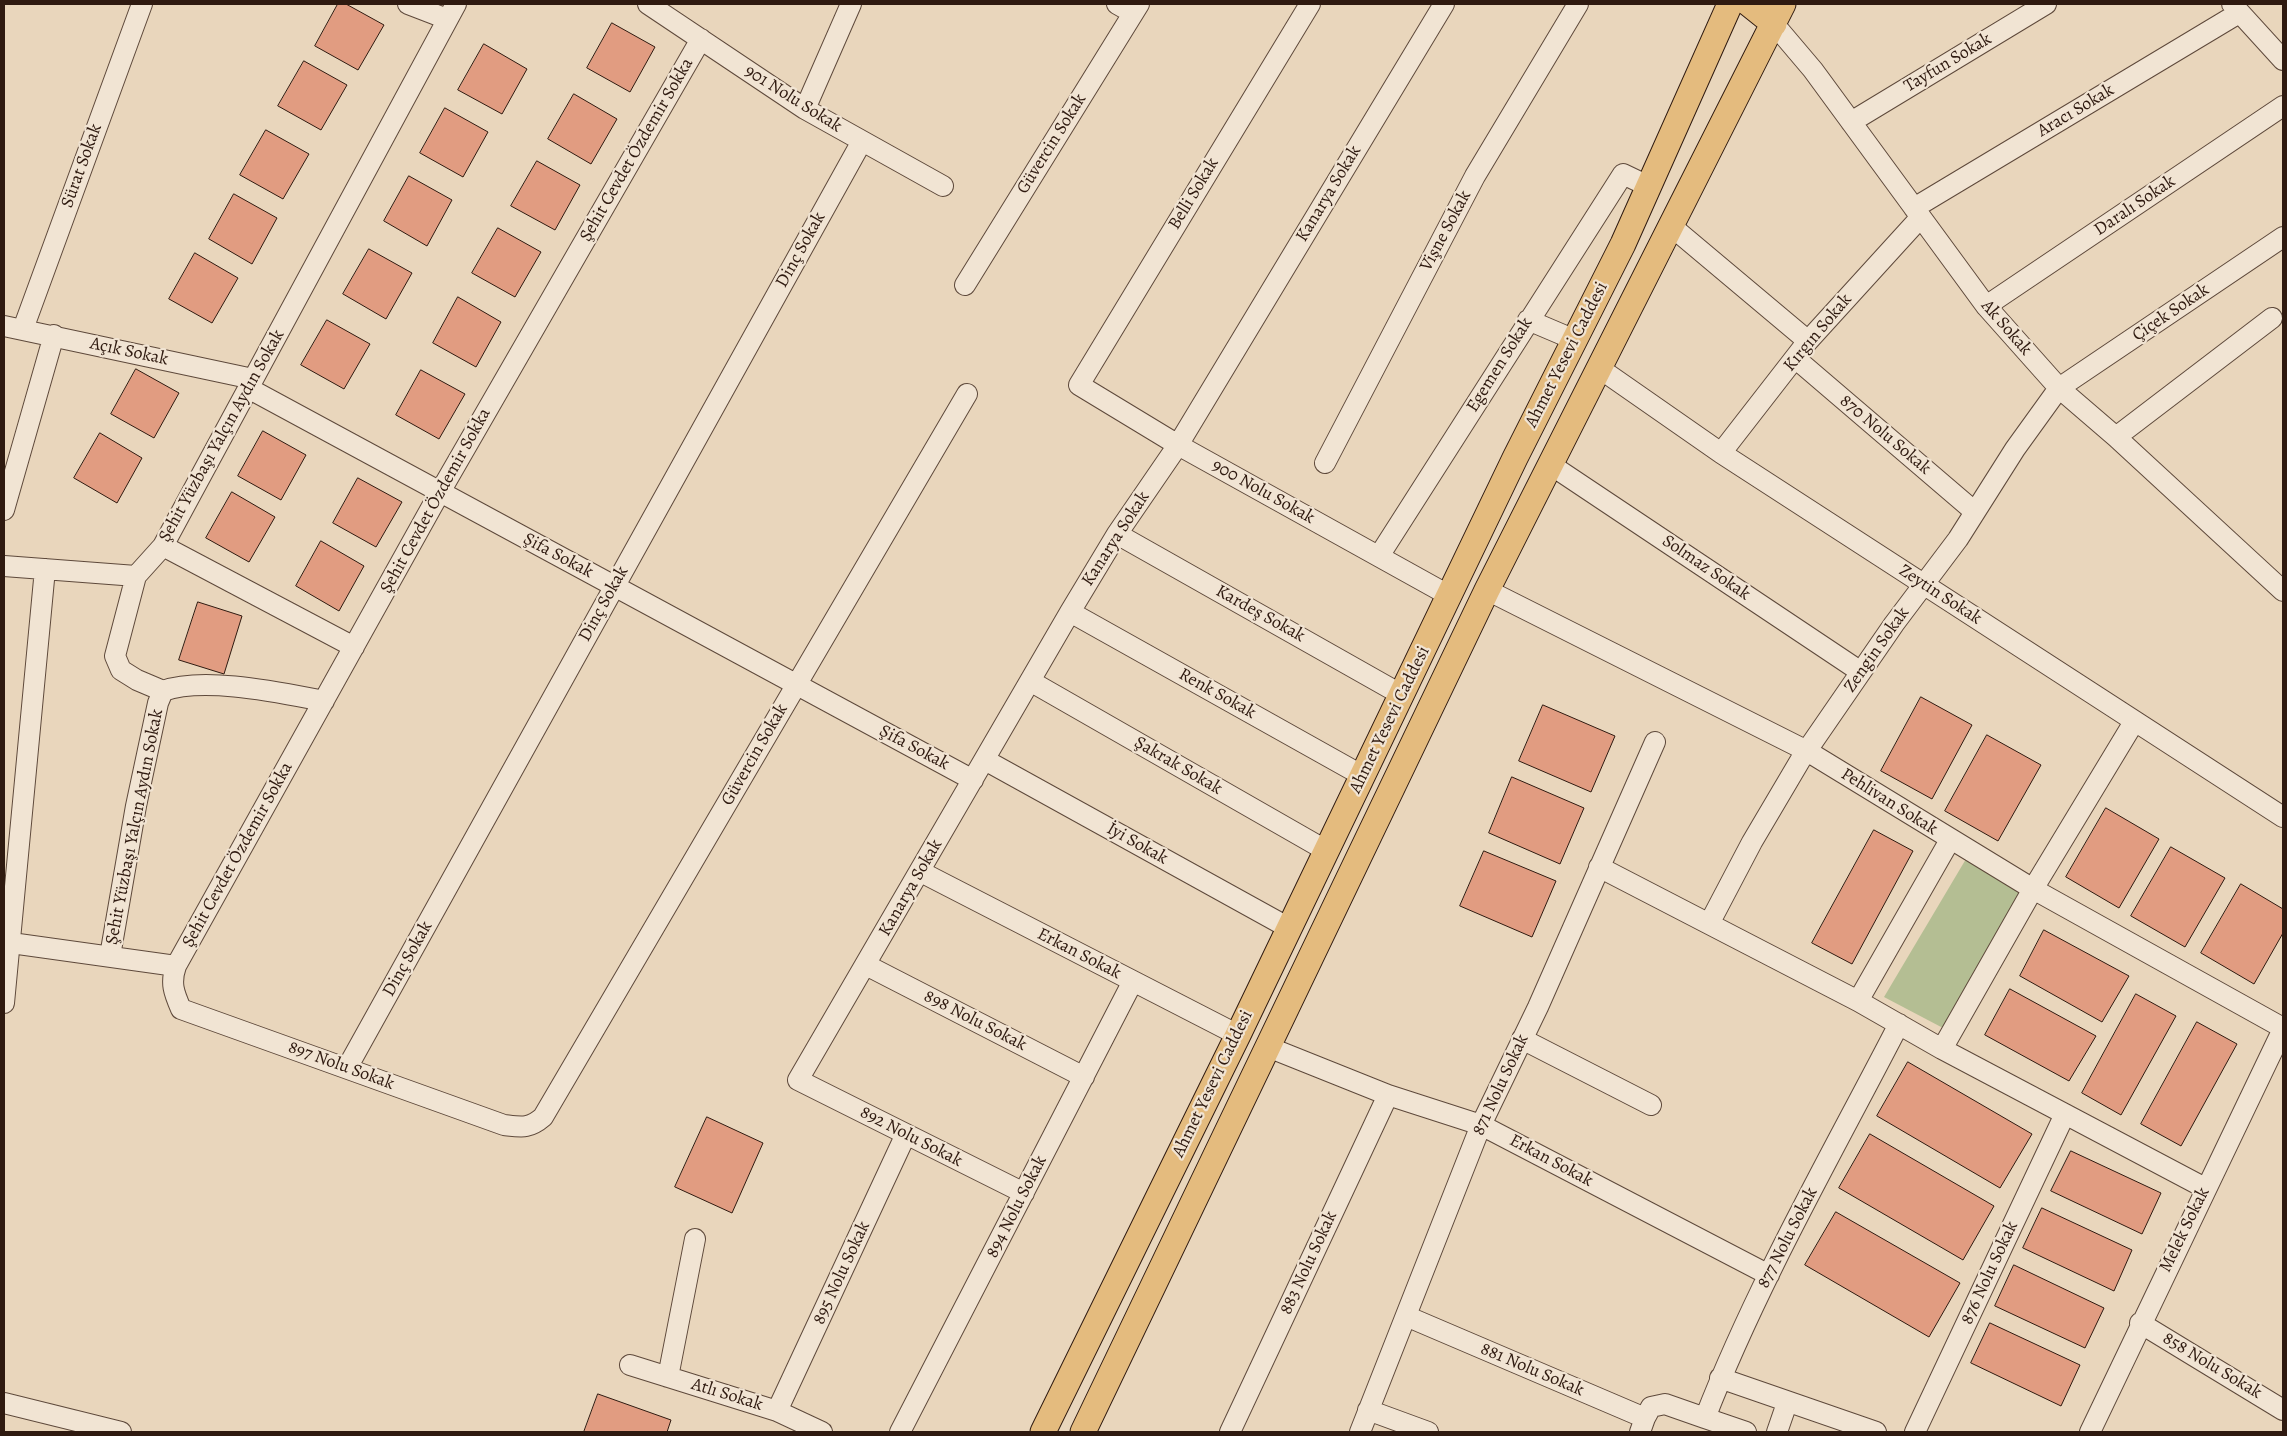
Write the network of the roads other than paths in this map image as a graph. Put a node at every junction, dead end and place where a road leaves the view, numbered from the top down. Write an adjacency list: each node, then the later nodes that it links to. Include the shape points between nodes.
1 (142, 4): 30 (street, Sürat Sokak)
2 (408, 4): 13 (street)
3 (648, 4): 15 (street, 901 Nolu Sokak)
4 (851, 4): 18 (street)
5 (1310, 4): 37 (street, Belli Sokak)
6 (1444, 4): 41 (street, Kanarya Sokak)
7 (1578, 4): 43 (street, Vişne Sokak, via 1475,176)
8 (1730, 4): 22 (main road, Ahmet Yesevi Caddesi)
9 (1749, 4): 14 (main road)
10 (2046, 4): 19 (street, Tayfun Sokak)
11 (1130, 7): 26 (street, Güvercin Sokak)
12 (2235, 8): 16 (street); 23 (street, Aracı Sokak)
13 (452, 12): 36 (street, Şehit Yüzbaşı Yalçın Aydın Sokak)
14 (1778, 14): 19 (street, Ak Sokak, via 1812,70); 24 (main road, Ahmet Yesevi Caddesi)
15 (701, 39): 18 (street, 901 Nolu Sokak); 45 (street, Şehit Cevdet Özdemir Sokka)
16 (2283, 60)
17 (2283, 106): 27 (street, Daralı Sokak)
18 (805, 109): 20 (street, 901 Nolu Sokak)
19 (1851, 122): 23 (street, Ak Sokak)
20 (862, 141): 21 (street, 901 Nolu Sokak); 55 (street, Dinç Sokak)
21 (943, 186)
22 (1648, 186): 29 (street, Egemen Sokak, via 1623,174); 32 (main road, Ahmet Yesevi Caddesi)
23 (1917, 213): 27 (street, Ak Sokak); 33 (street, Kırgın Sokak)
24 (1671, 226): 33 (street); 35 (main road, Ahmet Yesevi Caddesi)
25 (2283, 237): 38 (street, Çiçek Sokak)
26 (966, 284)
27 (1986, 306): 38 (street, Ak Sokak)
28 (2280, 319): 40 (street)
29 (1528, 320): 32 (street); 50 (street, Egemen Sokak)
30 (13, 328): 31 (street, Açık Sokak)
31 (54, 335): 36 (street, Açık Sokak); 46 (street)
32 (1575, 340): 58 (main road, Ahmet Yesevi Caddesi)
33 (1808, 341): 34 (street, Kırgın Sokak)
34 (1795, 358): 42 (street, Kırgın Sokak); 47 (street, 870 Nolu Sokak)
35 (1599, 368): 42 (street, Zeytin Sokak); 44 (main road, Ahmet Yesevi Caddesi)
36 (251, 384): 45 (street, Şifa Sokak); 49 (street, Şehit Yüzbaşı Yalçın Aydın Sokak)
37 (1079, 385): 41 (street, 900 Nolu Sokak)
38 (2059, 388): 40 (street, Ak Sokak); 47 (street, Zengin Sokak)
39 (967, 394): 63 (street, Güvercin Sokak)
40 (2116, 437): 57 (street, Ak Sokak)
41 (1178, 445): 48 (street, Kanarya Sokak); 50 (street, 900 Nolu Sokak)
42 (1721, 453): 54 (street, Zeytin Sokak)
43 (1325, 463)
44 (1552, 465): 56 (main road, Ahmet Yesevi Caddesi); 61 (street, Solmaz Sokak)
45 (440, 492): 55 (street, Şifa Sokak); 60 (street, Şehit Cevdet Özdemir Sokka)
46 (4, 510)
47 (1975, 512): 54 (street, Zengin Sokak)
48 (1117, 534): 59 (street, Kanarya Sokak); 65 (street, Kardeş Sokak)
49 (163, 546): 53 (street, Şehit Yüzbaşı Yalçın Aydın Sokak); 60 (street)
50 (1379, 556): 58 (street, 900 Nolu Sokak)
51 (4, 566): 52 (street)
52 (45, 569): 53 (street); 81 (street)
53 (136, 576): 64 (street, Şehit Yüzbaşı Yalçın Aydın Sokak, via 115,656 121,670)
54 (1924, 585): 61 (street, Zengin Sokak); 67 (street, Zeytin Sokak)
55 (614, 586): 63 (street, Şifa Sokak); 94 (street, Dinç Sokak)
56 (1487, 590): 69 (street, Pehlivan Sokak); 92 (main road, Ahmet Yesevi Caddesi)
57 (2283, 591)
58 (1450, 596): 65 (main road, Ahmet Yesevi Caddesi)
59 (1070, 612): 62 (street, Kanarya Sokak); 71 (street, Renk Sokak)
60 (354, 646): 66 (street, Şehit Cevdet Özdemir Sokka)
61 (1861, 672): 69 (street, Zengin Sokak)
62 (1030, 681): 70 (street, Kanarya Sokak); 75 (street, Şakrak Sokak)
63 (797, 684): 72 (street, Şifa Sokak); 100 (street, Güvercin Sokak)
64 (163, 691): 66 (street, via 215,686); 82 (street, Şehit Yüzbaşı Yalçın Aydın Sokak, via 136,806)
65 (1402, 695): 71 (main road, Ahmet Yesevi Caddesi)
66 (324, 701): 84 (street, Şehit Cevdet Özdemir Sokka)
67 (2134, 722): 73 (street, Zeytin Sokak); 78 (street)
68 (1655, 742): 76 (street, 871 Nolu Sokak)
69 (1807, 751): 74 (street, Pehlivan Sokak); 79 (street, Zengin Sokak, via 1752,842)
70 (985, 760): 72 (street, Kanarya Sokak); 80 (street, İyi Sokak)
71 (1363, 776): 75 (main road, Ahmet Yesevi Caddesi)
72 (973, 780): 77 (street, Kanarya Sokak)
73 (2283, 817)
74 (1950, 840): 78 (street, Pehlivan Sokak); 86 (street)
75 (1327, 851): 80 (main road, Ahmet Yesevi Caddesi)
76 (1599, 867): 79 (street); 91 (street, 871 Nolu Sokak)
77 (921, 872): 83 (street, Kanarya Sokak); 85 (street, Erkan Sokak)
78 (2033, 888): 89 (street, Pehlivan Sokak); 93 (street)
79 (1710, 922): 86 (street)
80 (1289, 928): 90 (main road, Ahmet Yesevi Caddesi)
81 (7, 942): 82 (street); 87 (street)
82 (110, 956): 84 (street)
83 (866, 965): 95 (street, 898 Nolu Sokak); 96 (street, Kanarya Sokak)
84 (176, 966): 94 (street, 897 Nolu Sokak, via 172,978 181,1009)
85 (1133, 981): 90 (street, Erkan Sokak); 95 (street, 894 Nolu Sokak)
86 (1858, 1001): 88 (street)
87 (4, 1003)
88 (1899, 1024): 93 (street); 106 (street, 877 Nolu Sokak)
89 (2283, 1029): 103 (street, Melek Sokak)
90 (1238, 1035): 122 (main road, Ahmet Yesevi Caddesi)
91 (1522, 1040): 98 (street); 101 (street, 871 Nolu Sokak)
92 (1268, 1046): 97 (street, Erkan Sokak); 123 (main road, Ahmet Yesevi Caddesi)
93 (1942, 1049): 99 (street)
94 (347, 1068): 100 (street, 897 Nolu Sokak, via 504,1125 534,1125)
95 (1084, 1077): 104 (street, 894 Nolu Sokak)
96 (798, 1080): 102 (street, 892 Nolu Sokak)
97 (1388, 1095): 101 (street, Erkan Sokak); 124 (street, 883 Nolu Sokak)
98 (1652, 1105)
99 (2065, 1114): 103 (street); 130 (street, 876 Nolu Sokak)
100 (543, 1116)
101 (1481, 1124): 106 (street, Erkan Sokak); 107 (street, 871 Nolu Sokak)
102 (906, 1134): 104 (street, 892 Nolu Sokak); 117 (street, 895 Nolu Sokak)
103 (2205, 1188): 108 (street, Melek Sokak)
104 (1024, 1193): 121 (street, 894 Nolu Sokak)
105 (695, 1239): 110 (street)
106 (1768, 1275): 111 (street, 877 Nolu Sokak)
107 (1406, 1316): 114 (street, 871 Nolu Sokak); 118 (street, 881 Nolu Sokak)
108 (2140, 1323): 115 (street, 858 Nolu Sokak); 131 (street, Melek Sokak)
109 (630, 1364): 110 (street, Atlı Sokak)
110 (668, 1377): 117 (street, Atlı Sokak)
111 (1720, 1378): 112 (street); 116 (street, 877 Nolu Sokak)
112 (1787, 1402): 128 (street); 129 (street)
113 (4, 1403): 119 (street)
114 (1368, 1410): 125 (street, 871 Nolu Sokak); 126 (street)
115 (2283, 1410)
116 (1705, 1418): 118 (street, via 1665,1404 1651,1407); 127 (street)
117 (780, 1419): 120 (street, Atlı Sokak)
118 (1642, 1425)
119 (121, 1432)
120 (822, 1432)
121 (900, 1432)
122 (1043, 1432)
123 (1082, 1432)
124 (1230, 1432)
125 (1360, 1432)
126 (1428, 1432)
127 (1746, 1432)
128 (1777, 1432)
129 (1876, 1432)
130 (1915, 1432)
131 (2090, 1432)

